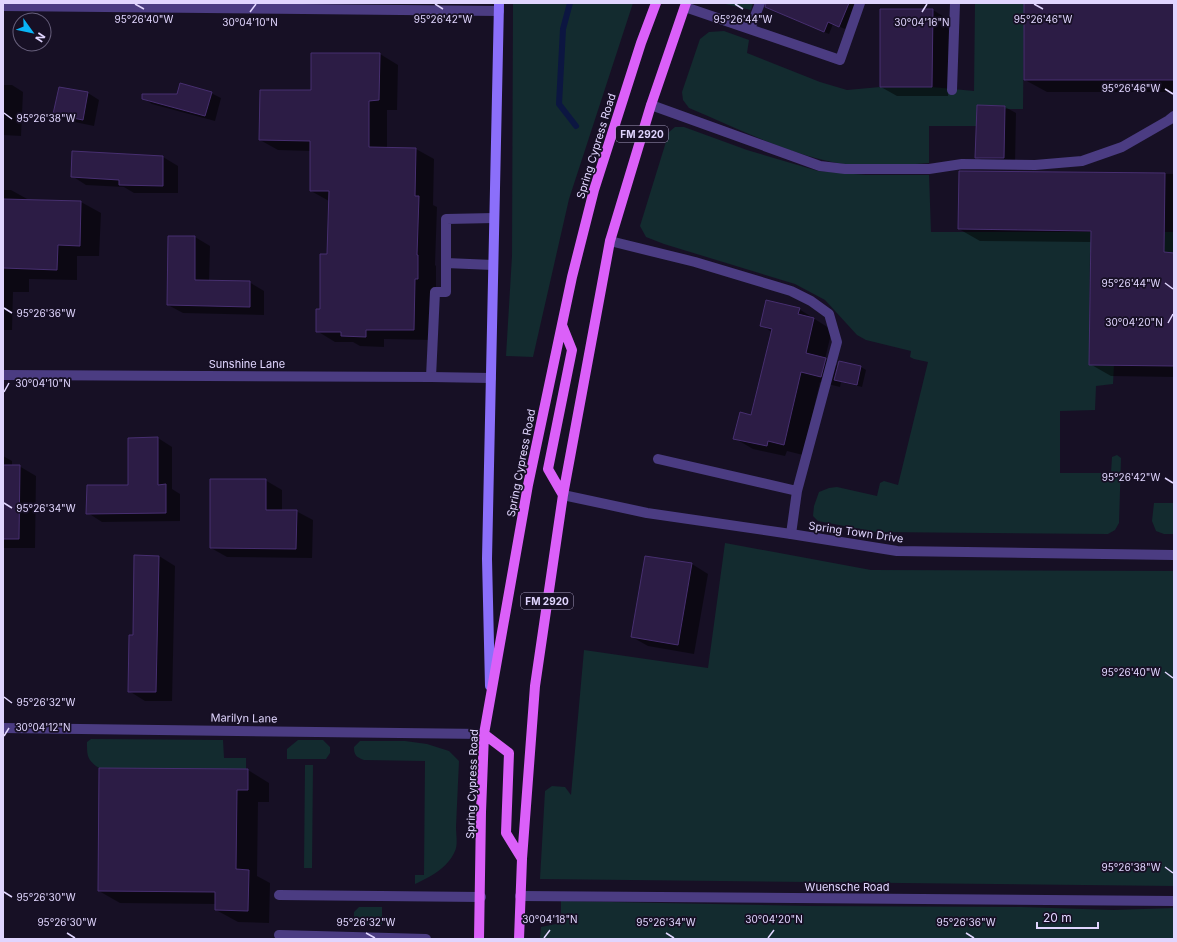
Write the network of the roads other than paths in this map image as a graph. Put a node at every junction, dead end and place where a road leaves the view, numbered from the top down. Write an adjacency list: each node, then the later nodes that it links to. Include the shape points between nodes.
1 (656, 3): 17 (main road, Spring Cypress Road / FM 2920, via 594,190)
2 (760, 3): 9 (street)
3 (860, 3): 9 (street, via 840,60)
4 (955, 3): 10 (street)
5 (686, 5): 9 (street); 11 (main road, FM 2920)
6 (3, 6): 7 (street)
7 (374, 6): 8 (street)
8 (499, 7): 13 (main road)
9 (750, 29)
10 (952, 90)
11 (650, 106): 12 (street, via 814,164 845,169 929,169 962,164 1035,165 1082,161 1122,147); 14 (main road, FM 2920)
12 (1174, 116)
13 (494, 218): 15 (street, via 446,219); 16 (main road)
14 (610, 241): 22 (street, via 695,262 791,292 811,301 829,314 836,342); 23 (main road, FM 2920)
15 (446, 263): 16 (street); 19 (street, via 446,292 435,292)
16 (493, 265): 20 (main road)
17 (562, 325): 23 (main road, via 572,350 548,469); 26 (main road, Spring Cypress Road / FM 2920, via 528,485)
18 (3, 375): 19 (street, Sunshine Lane)
19 (431, 377): 20 (street, Sunshine Lane)
20 (491, 378): 26 (main road, via 487,558)
21 (658, 459): 22 (street)
22 (797, 491): 24 (street)
23 (563, 495): 24 (street, Spring Town Drive, via 647,513); 29 (main road, FM 2920, via 535,686)
24 (791, 534): 25 (street, Spring Town Drive, via 897,551)
25 (1174, 555)
26 (490, 700): 28 (main road, Spring Cypress Road / FM 2920)
27 (3, 728): 28 (street, Marilyn Lane)
28 (484, 734): 29 (main road, via 509,753 506,833); 32 (main road, Spring Cypress Road / FM 2920)
29 (522, 859): 31 (main road, FM 2920)
30 (279, 895): 32 (street)
31 (520, 896): 33 (street, Wuensche Road); 37 (main road, FM 2920)
32 (481, 897): 36 (main road, Spring Cypress Road / FM 2920)
33 (1174, 901)
34 (279, 935): 35 (street)
35 (426, 939)
36 (479, 939)
37 (519, 939)

